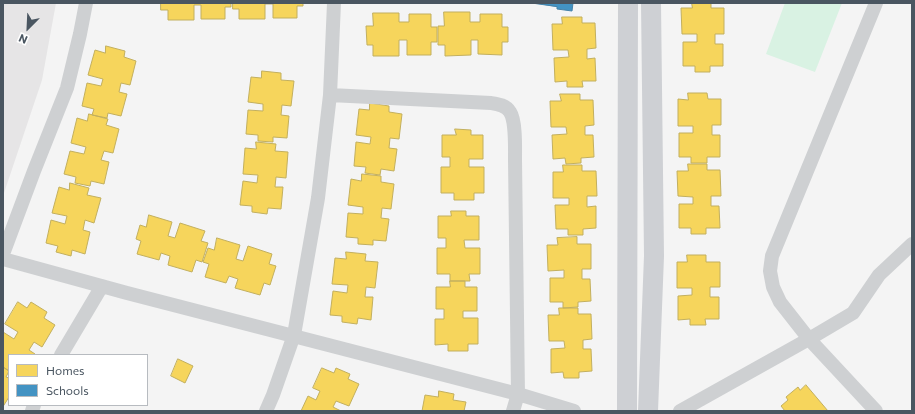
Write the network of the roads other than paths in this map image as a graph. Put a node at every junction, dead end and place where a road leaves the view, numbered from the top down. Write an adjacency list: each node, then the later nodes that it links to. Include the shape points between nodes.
1 (86, 3): 8 (street, via 67,88)
2 (334, 3): 6 (street)
3 (628, 3): 18 (main road)
4 (651, 3): 19 (main road, via 654,256)
5 (876, 3): 12 (street, via 772,256 772,287 780,302)
6 (330, 95): 11 (street, via 318,198); 14 (street, via 491,103 502,104 510,111 515,137)
7 (912, 244): 12 (street, via 879,275 853,313)
8 (3, 254)
9 (3, 259): 10 (street)
10 (102, 286): 11 (street); 13 (street)
11 (294, 335): 14 (street); 15 (street)
12 (809, 339): 20 (street); 21 (street)
13 (62, 354)
14 (518, 394): 16 (street); 17 (street)
15 (266, 411)
16 (514, 411)
17 (574, 411)
18 (627, 411)
19 (648, 411)
20 (680, 411)
21 (876, 411)

